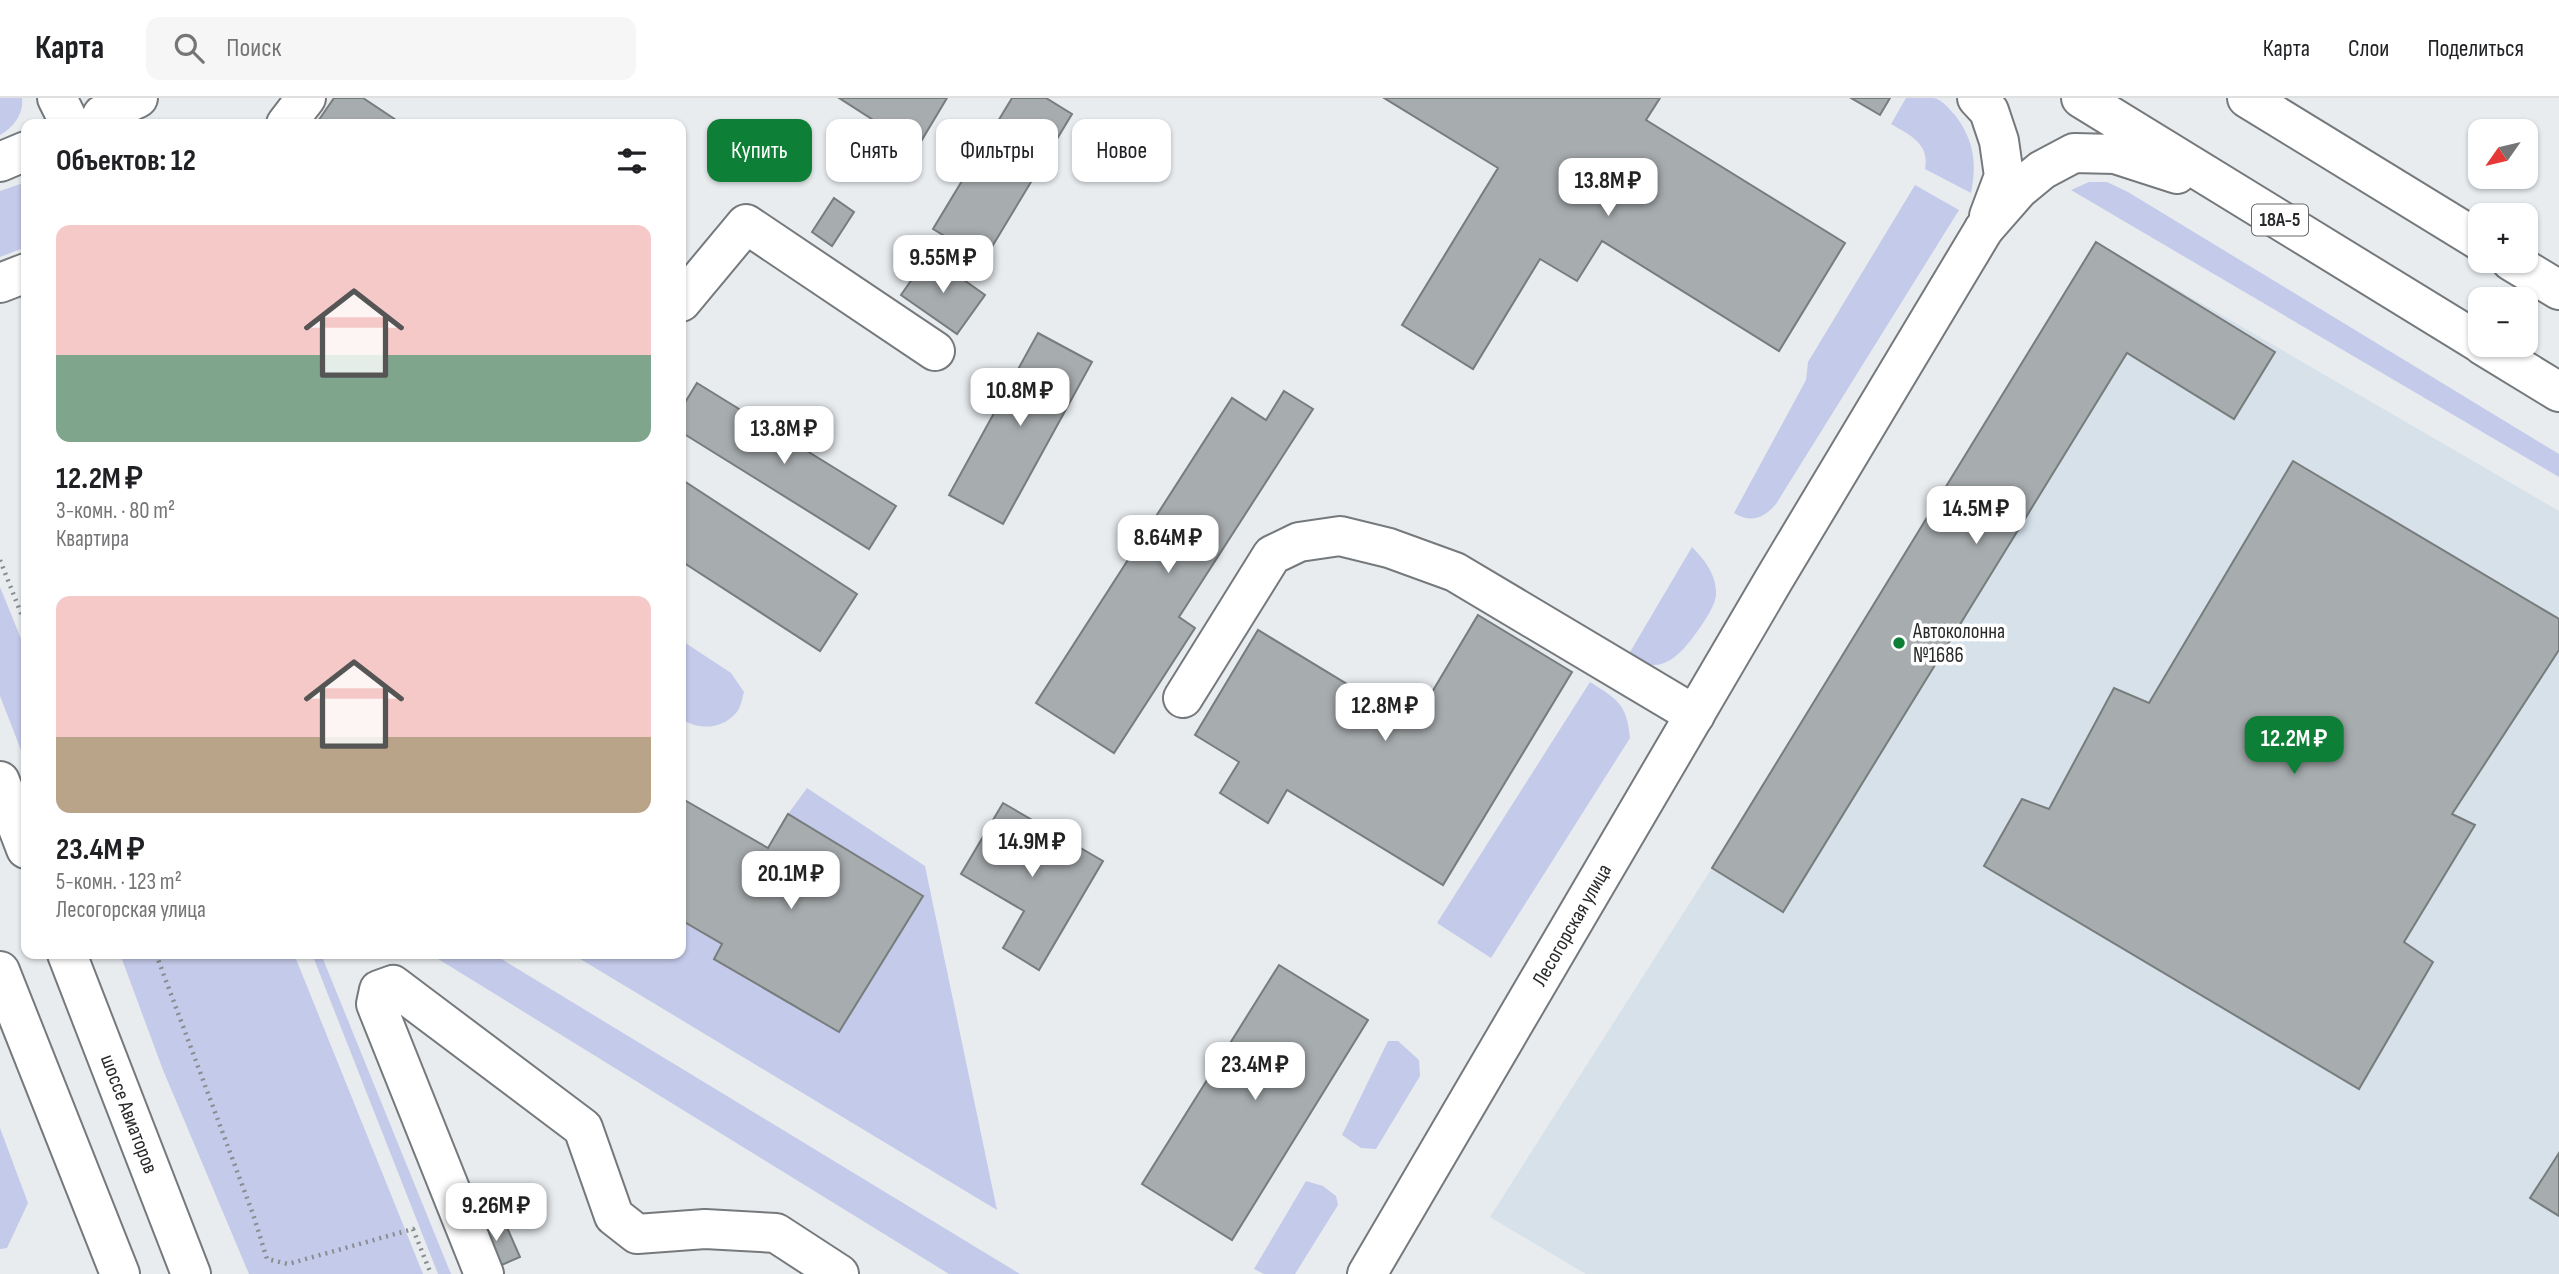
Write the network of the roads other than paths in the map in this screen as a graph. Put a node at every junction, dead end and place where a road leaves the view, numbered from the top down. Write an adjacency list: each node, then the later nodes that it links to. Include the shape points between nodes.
1 (57, 98): 7 (main road)
2 (138, 98): 7 (main road)
3 (306, 98): 8 (main road)
4 (1977, 98): 12 (main road, via 1989,111 2004,176)
5 (2081, 98): 11 (main road, 18А-5)
6 (2247, 98): 13 (main road)
7 (86, 119)
8 (290, 119)
9 (21, 153): 10 (main road)
10 (0, 162)
11 (2275, 218): 12 (main road, via 2165,169 2115,154 2074,153 2034,176); 19 (main road, 18А-5)
12 (1984, 229): 24 (main road, Лесогорская улица)
13 (2468, 234)
14 (2531, 273): 17 (main road)
15 (21, 275): 16 (main road)
16 (0, 283)
17 (2559, 290)
18 (686, 296): 20 (main road, via 746,224)
19 (2468, 336)
20 (935, 351)
21 (2502, 357): 22 (main road, 18А-5)
22 (2559, 392)
23 (1183, 698): 24 (main road, via 1272,555 1299,542 1340,536 1455,572)
24 (1695, 715): 29 (main road, Лесогорская улица)
25 (0, 781): 26 (main road)
26 (21, 836)
27 (69, 959): 31 (main road, шоссе Авиаторов)
28 (0, 971): 30 (main road)
29 (1372, 1272)
30 (120, 1274)
31 (191, 1274)
32 (484, 1274): 33 (main road, via 376,1004 379,990 393,985 583,1128 614,1216 637,1234 705,1229 776,1233)
33 (839, 1274)

